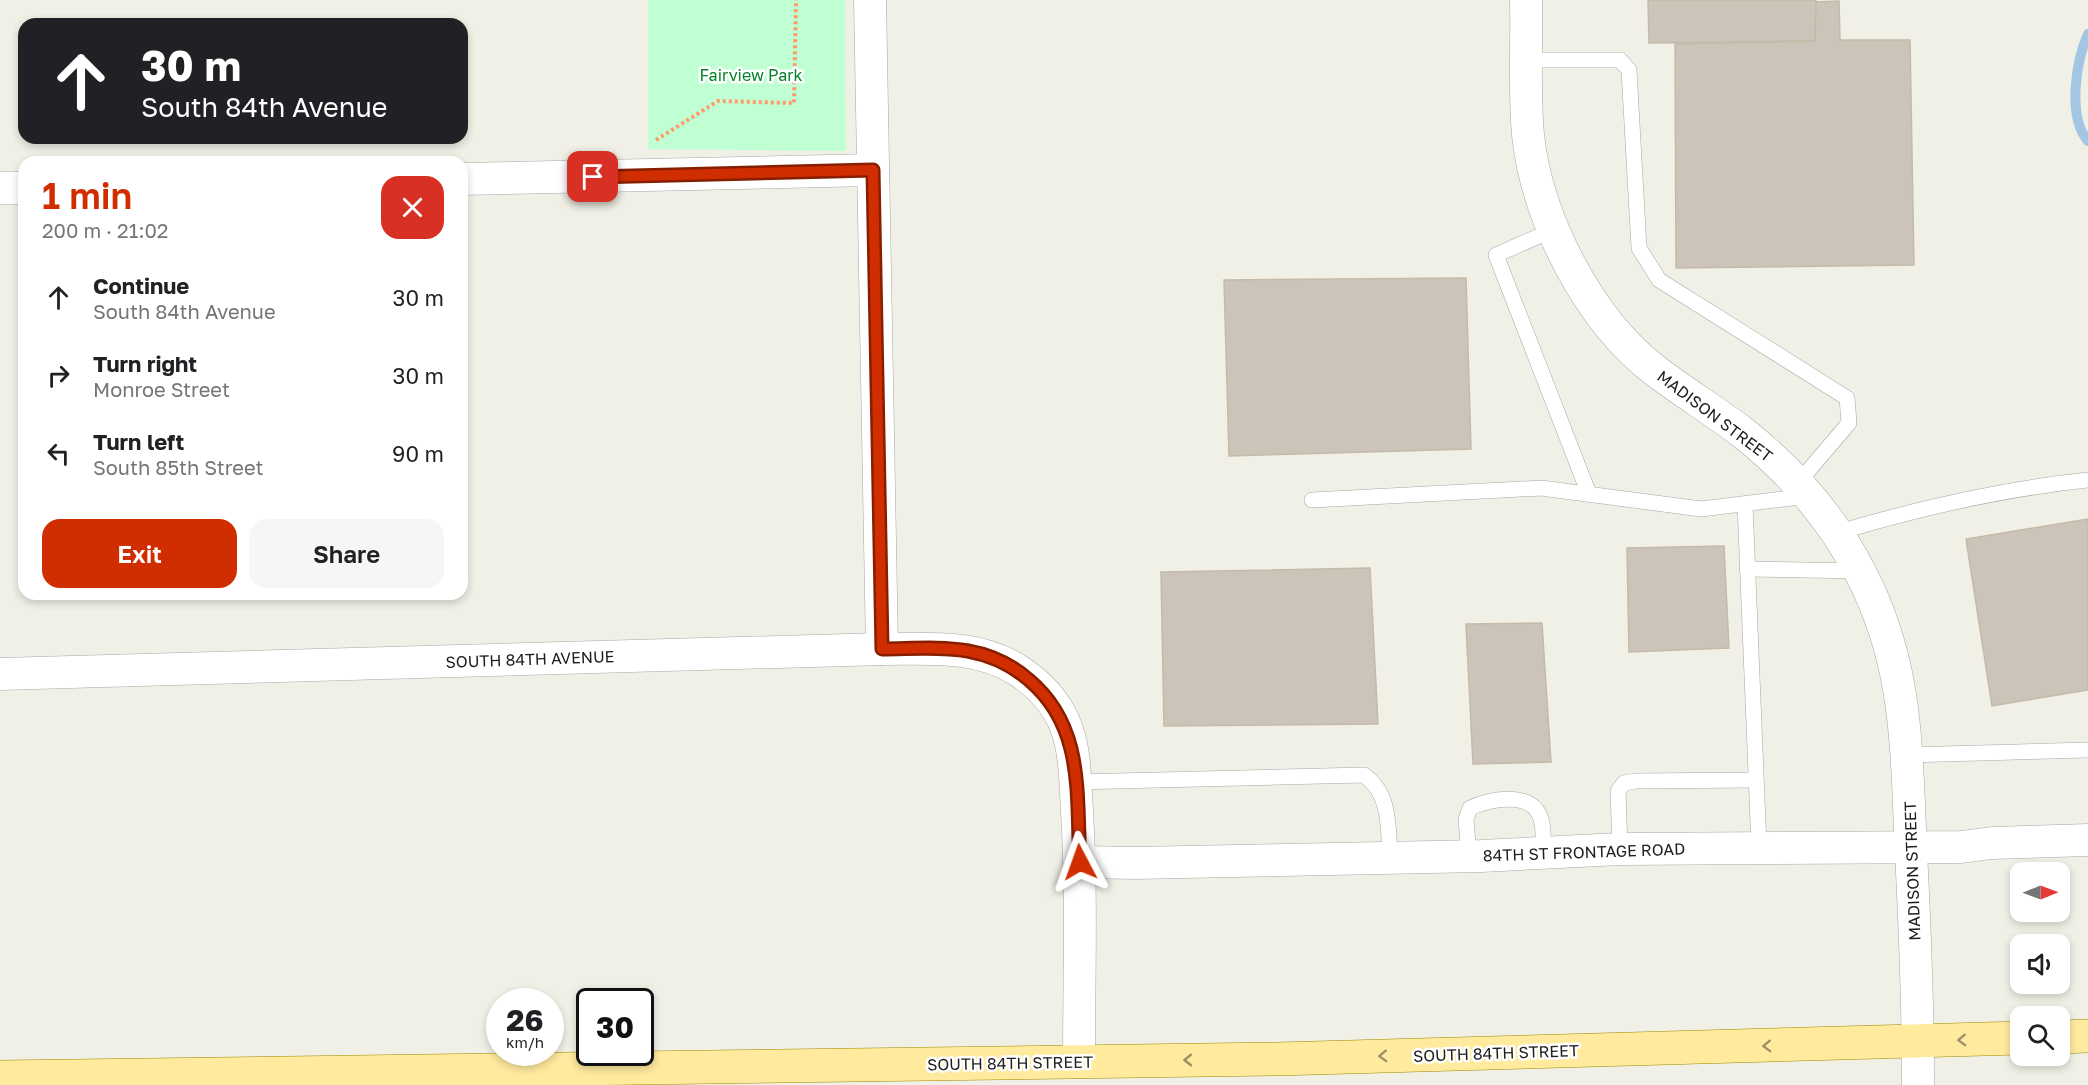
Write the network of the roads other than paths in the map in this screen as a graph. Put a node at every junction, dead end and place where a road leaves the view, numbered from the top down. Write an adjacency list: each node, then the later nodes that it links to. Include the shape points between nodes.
1 (870, 0): 4 (street)
2 (1526, 0): 3 (street, MADISON STREET)
3 (1527, 60): 8 (street, MADISON STREET, via 1528,135 1534,169); 10 (lane, via 1620,60 1629,70 1639,248 1659,280 1847,398 1849,423)
4 (873, 170): 5 (street); 17 (street)
5 (468, 179)
6 (0, 188): 7 (street)
7 (18, 188)
8 (1555, 229): 10 (street, MADISON STREET, via 1585,291 1632,351 1743,433); 11 (lane, via 1496,255)
9 (2088, 480): 14 (lane, via 2026,487 1937,505)
10 (1803, 490): 13 (lane); 14 (street, MADISON STREET)
11 (1589, 494): 12 (lane, via 1541,488); 13 (lane, via 1701,509)
12 (1312, 500)
13 (1745, 504): 15 (lane)
14 (1836, 533): 16 (street, MADISON STREET)
15 (1747, 569): 16 (lane); 21 (lane)
16 (1860, 571): 20 (street, MADISON STREET, via 1882,618 1899,677)
17 (882, 649): 18 (street, SOUTH 84TH AVENUE); 22 (street, SOUTH 84TH AVENUE, via 970,651 1019,671 1047,695 1064,721)
18 (0, 674)
19 (2088, 750): 20 (lane)
20 (1907, 755): 25 (street, MADISON STREET)
21 (1756, 780): 24 (lane); 26 (lane, via 1624,783 1618,791)
22 (1075, 782): 29 (lane, via 1364,775 1377,784 1387,809); 30 (street, SOUTH 84TH AVENUE)
23 (2088, 840): 25 (street, 84TH ST FRONTAGE ROAD)
24 (1759, 848): 25 (street, 84TH ST FRONTAGE ROAD); 26 (street, 84TH ST FRONTAGE ROAD)
25 (1911, 848): 34 (street, MADISON STREET)
26 (1620, 849): 27 (street, 84TH ST FRONTAGE ROAD)
27 (1544, 853): 28 (street, 84TH ST FRONTAGE ROAD); 28 (lane, via 1541,819 1534,807 1525,801 1486,801 1470,808 1466,819)
28 (1468, 856): 29 (street, 84TH ST FRONTAGE ROAD)
29 (1390, 858): 30 (street, 84TH ST FRONTAGE ROAD)
30 (1080, 862): 35 (street, SOUTH 84TH AVENUE)
31 (2088, 1036): 32 (main road)
32 (2070, 1037)
33 (2010, 1038): 34 (main road, SOUTH 84TH STREET, one-way to 34)
34 (1918, 1042): 35 (main road, SOUTH 84TH STREET, one-way to 35); 39 (street, MADISON STREET)
35 (1079, 1062): 36 (main road, SOUTH 84TH STREET)
36 (414, 1072): 37 (main road, SOUTH 84TH STREET); 38 (main road)
37 (0, 1077)
38 (374, 1085)
39 (1918, 1085)

